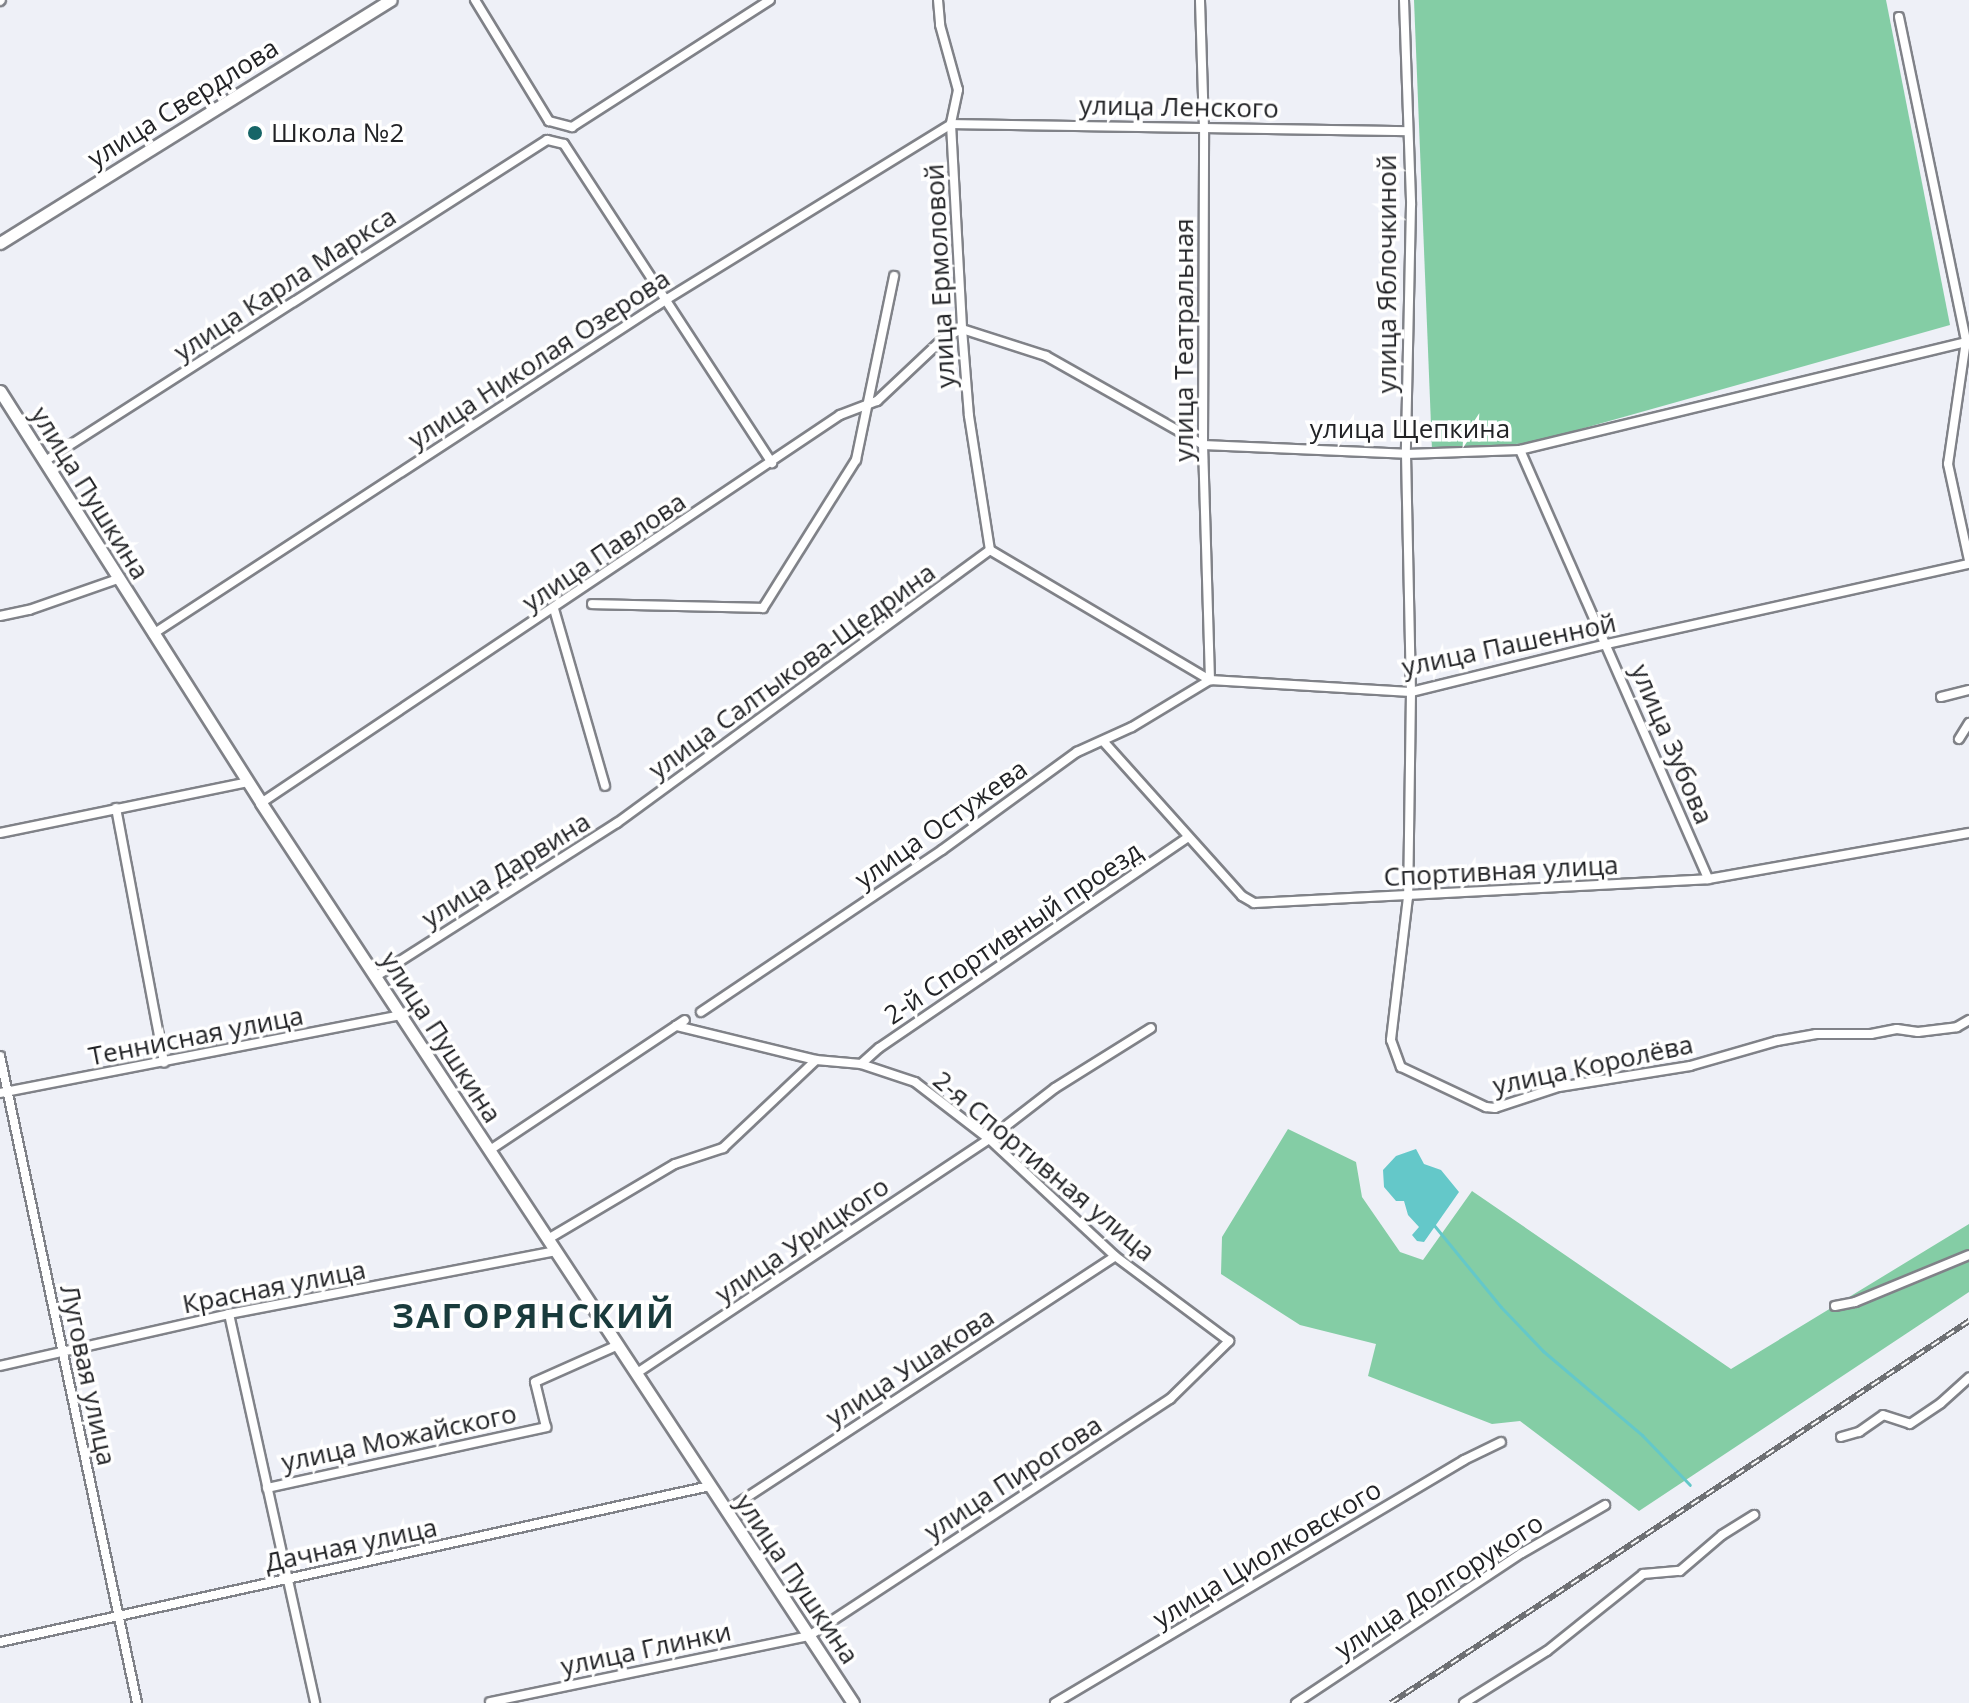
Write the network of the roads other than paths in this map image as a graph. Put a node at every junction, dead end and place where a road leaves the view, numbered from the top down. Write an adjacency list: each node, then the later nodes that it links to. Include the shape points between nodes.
1 (390, 0): 11 (main road, улица Свердлова)
2 (475, 0): 3 (street, via 549,121 572,127)
3 (770, 0)
4 (938, 0): 8 (street, улица Ермоловой, via 958,90)
5 (1200, 0): 9 (street, улица Театральная)
6 (1404, 0): 10 (street, улица Яблочкиной)
7 (1899, 17): 15 (street)
8 (951, 124): 9 (street, улица Ленского); 13 (street, улица Николая Озерова); 14 (street, улица Ермоловой)
9 (1204, 128): 10 (street, улица Ленского); 19 (street, улица Театральная)
10 (1407, 131): 21 (street, улица Яблочкиной, via 1411,205)
11 (0, 243)
12 (894, 276): 18 (street)
13 (667, 299): 22 (street, улица Карла Маркса, via 564,144 547,140); 23 (street); 30 (street, улица Николая Озерова)
14 (962, 329): 18 (street, улица Павлова, via 945,337); 19 (street, улица Щепкина, via 1046,356); 24 (street, улица Ермоловой)
15 (1967, 341): 20 (street, улица Щепкина); 25 (street, via 1948,464)
16 (0, 391): 17 (main road, улица Пушкина)
17 (4, 404): 22 (main road, улица Пушкина)
18 (868, 404): 23 (street, улица Павлова, via 840,415); 27 (street, via 856,460 763,608)
19 (1203, 445): 21 (street, улица Щепкина); 32 (street, улица Театральная)
20 (1520, 450): 21 (street, улица Щепкина); 31 (street, улица Зубова)
21 (1406, 454): 34 (street, улица Яблочкиной)
22 (45, 461): 26 (main road, улица Пушкина)
23 (772, 463): 28 (street, улица Павлова)
24 (990, 550): 32 (street, улица Пашенной); 43 (street, улица Салтыкова-Щедрина)
25 (1969, 562): 31 (street, улица Пашенной)
26 (118, 579): 29 (street); 30 (main road, улица Пушкина)
27 (592, 604)
28 (554, 609): 40 (street); 41 (street, улица Павлова)
29 (0, 616)
30 (153, 634): 39 (main road, улица Пушкина)
31 (1607, 644): 34 (street, улица Пашенной); 47 (street, улица Зубова)
32 (1210, 680): 34 (street, улица Пашенной); 38 (street, улица Остужева)
33 (1969, 690): 35 (street)
34 (1411, 692): 48 (street, улица Королёва)
35 (1941, 697)
36 (1969, 723): 37 (street)
37 (1959, 739)
38 (1103, 741): 46 (street, Спортивная улица); 50 (street, улица Остужева, via 1077,752)
39 (248, 782): 41 (main road, улица Пушкина); 42 (street)
40 (605, 786)
41 (261, 803): 49 (main road, улица Пушкина)
42 (116, 808): 44 (street); 58 (street)
43 (617, 823): 49 (street, улица Дарвина)
44 (0, 833)
45 (1969, 833): 47 (street, Спортивная улица)
46 (1188, 837): 48 (street, Спортивная улица, via 1254,903); 59 (street, 2-й Спортивный проезд)
47 (1708, 879): 48 (street, Спортивная улица)
48 (1408, 897): 53 (street, улица Королёва, via 1392,1020 1394,1055 1409,1073 1486,1107 1559,1087 1690,1066 1816,1034 1918,1032 1957,1027)
49 (375, 977): 51 (main road, улица Пушкина)
50 (701, 1012)
51 (400, 1015): 58 (street, Теннисная улица); 62 (main road, улица Пушкина)
52 (685, 1020): 54 (street)
53 (1969, 1020)
54 (676, 1026): 57 (street, 2-я Спортивная улица); 62 (street)
55 (1151, 1028): 61 (street, улица Урицкого, via 1055,1088)
56 (0, 1056): 60 (street, Луговая улица)
57 (816, 1060): 59 (street, 2-я Спортивная улица); 63 (street, via 723,1148 675,1164)
58 (164, 1063): 60 (street, Теннисная улица)
59 (861, 1064): 61 (street, 2-я Спортивная улица, via 915,1082)
60 (4, 1093): 71 (street, Луговая улица)
61 (989, 1139): 66 (street, 2-я Спортивная улица); 73 (street, улица Урицкого)
62 (490, 1150): 63 (main road, улица Пушкина)
63 (548, 1239): 64 (main road, улица Пушкина)
64 (556, 1251): 68 (street, Красная улица); 70 (main road, улица Пушкина)
65 (1969, 1255): 67 (street)
66 (1115, 1256): 69 (street, 2-я Спортивная улица); 80 (street, улица Ушакова)
67 (1835, 1306)
68 (229, 1314): 71 (street, Красная улица); 78 (street)
69 (1229, 1341): 84 (street, улица Пирогова, via 1170,1399)
70 (618, 1345): 73 (main road, улица Пушкина); 78 (street, улица Можайского, via 535,1382 546,1427)
71 (62, 1352): 72 (street, Красная улица); 83 (street, Луговая улица)
72 (0, 1366)
73 (637, 1373): 77 (main road, улица Пушкина)
74 (1969, 1378): 75 (street, via 1910,1424 1883,1415)
75 (1841, 1437)
76 (1501, 1442): 90 (street, улица Циолковского)
77 (710, 1486): 80 (main road, улица Пушкина); 82 (street, Дачная улица)
78 (267, 1488): 82 (street)
79 (1605, 1505): 91 (street, улица Долгорукого, via 1522,1553)
80 (726, 1511): 84 (main road, улица Пушкина)
81 (1754, 1515): 92 (street, via 1680,1571 1643,1574 1547,1651)
82 (290, 1578): 83 (street, Дачная улица); 88 (street)
83 (120, 1616): 85 (street, Дачная улица); 87 (street, Луговая улица)
84 (809, 1636): 86 (street, улица Глинки); 89 (main road, улица Пушкина)
85 (0, 1642)
86 (490, 1702)
87 (137, 1703)
88 (315, 1703)
89 (853, 1703)
90 (1055, 1703)
91 (1296, 1703)
92 (1464, 1703)

